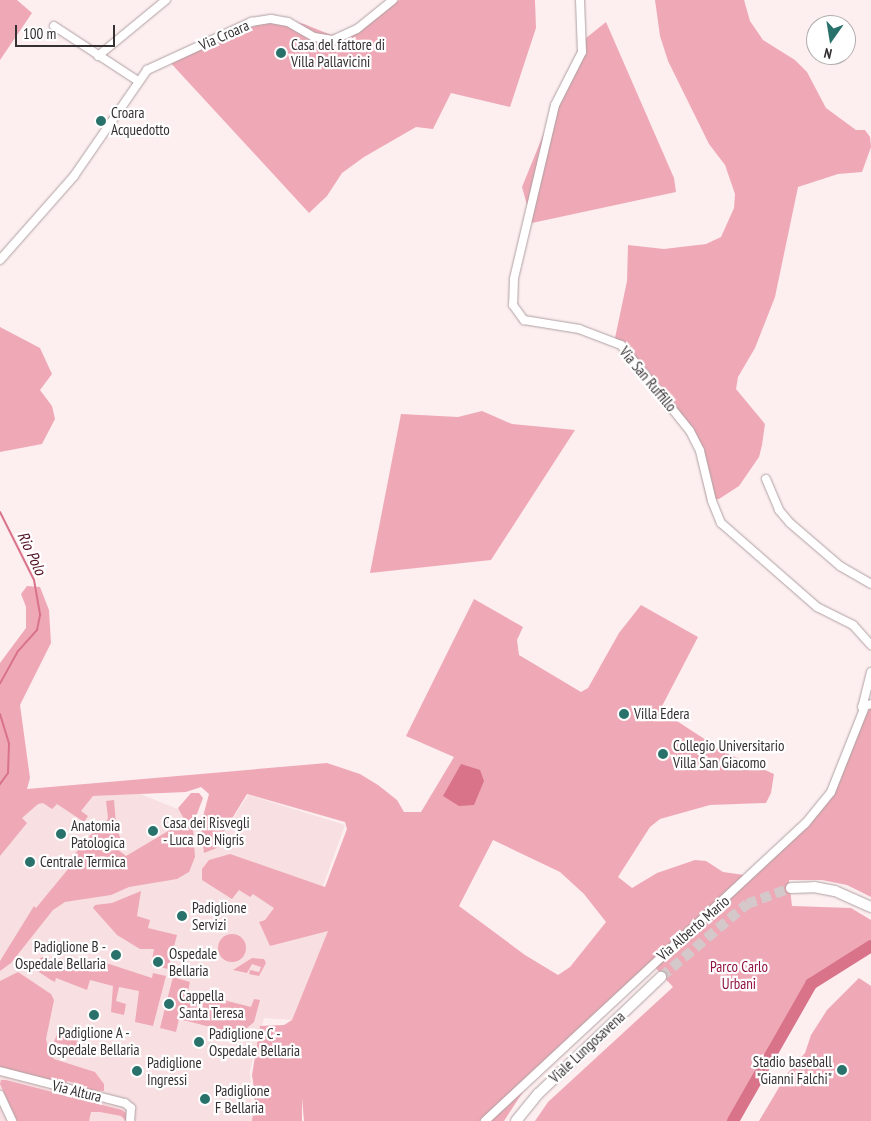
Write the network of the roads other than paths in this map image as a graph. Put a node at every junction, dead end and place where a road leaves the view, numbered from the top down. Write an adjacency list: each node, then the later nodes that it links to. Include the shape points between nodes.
1 (166, 0): 5 (street)
2 (393, 0): 6 (street, Via Croara, via 357,29 333,40 314,37 288,22 271,19 251,22 168,58 147,70)
3 (580, 0): 10 (street, Via San Ruffillo, via 582,52 555,105 514,279 513,305 524,320 579,329 621,345 690,431 700,451 712,502 721,523 817,607 853,625)
4 (54, 26): 5 (street)
5 (98, 56): 6 (street)
6 (138, 81): 7 (street, Via Croara, via 74,176)
7 (0, 260)
8 (766, 479): 9 (street, via 779,510 790,523 840,566)
9 (871, 584)
10 (871, 645)
11 (871, 672): 13 (street)
12 (871, 704): 13 (street)
13 (864, 709): 22 (street, Via Alberto Mario, via 831,792 806,824)
14 (791, 888): 15 (main road, via 814,887 859,900)
15 (871, 907)
16 (661, 977): 23 (main road, Viale Lungosavena, via 543,1088)
17 (0, 1071): 18 (street, Via Altura)
18 (4, 1075): 21 (street, Via Altura, via 125,1103 131,1108)
19 (0, 1095): 20 (street)
20 (12, 1121)
21 (130, 1121)
22 (485, 1121)
23 (516, 1121)

